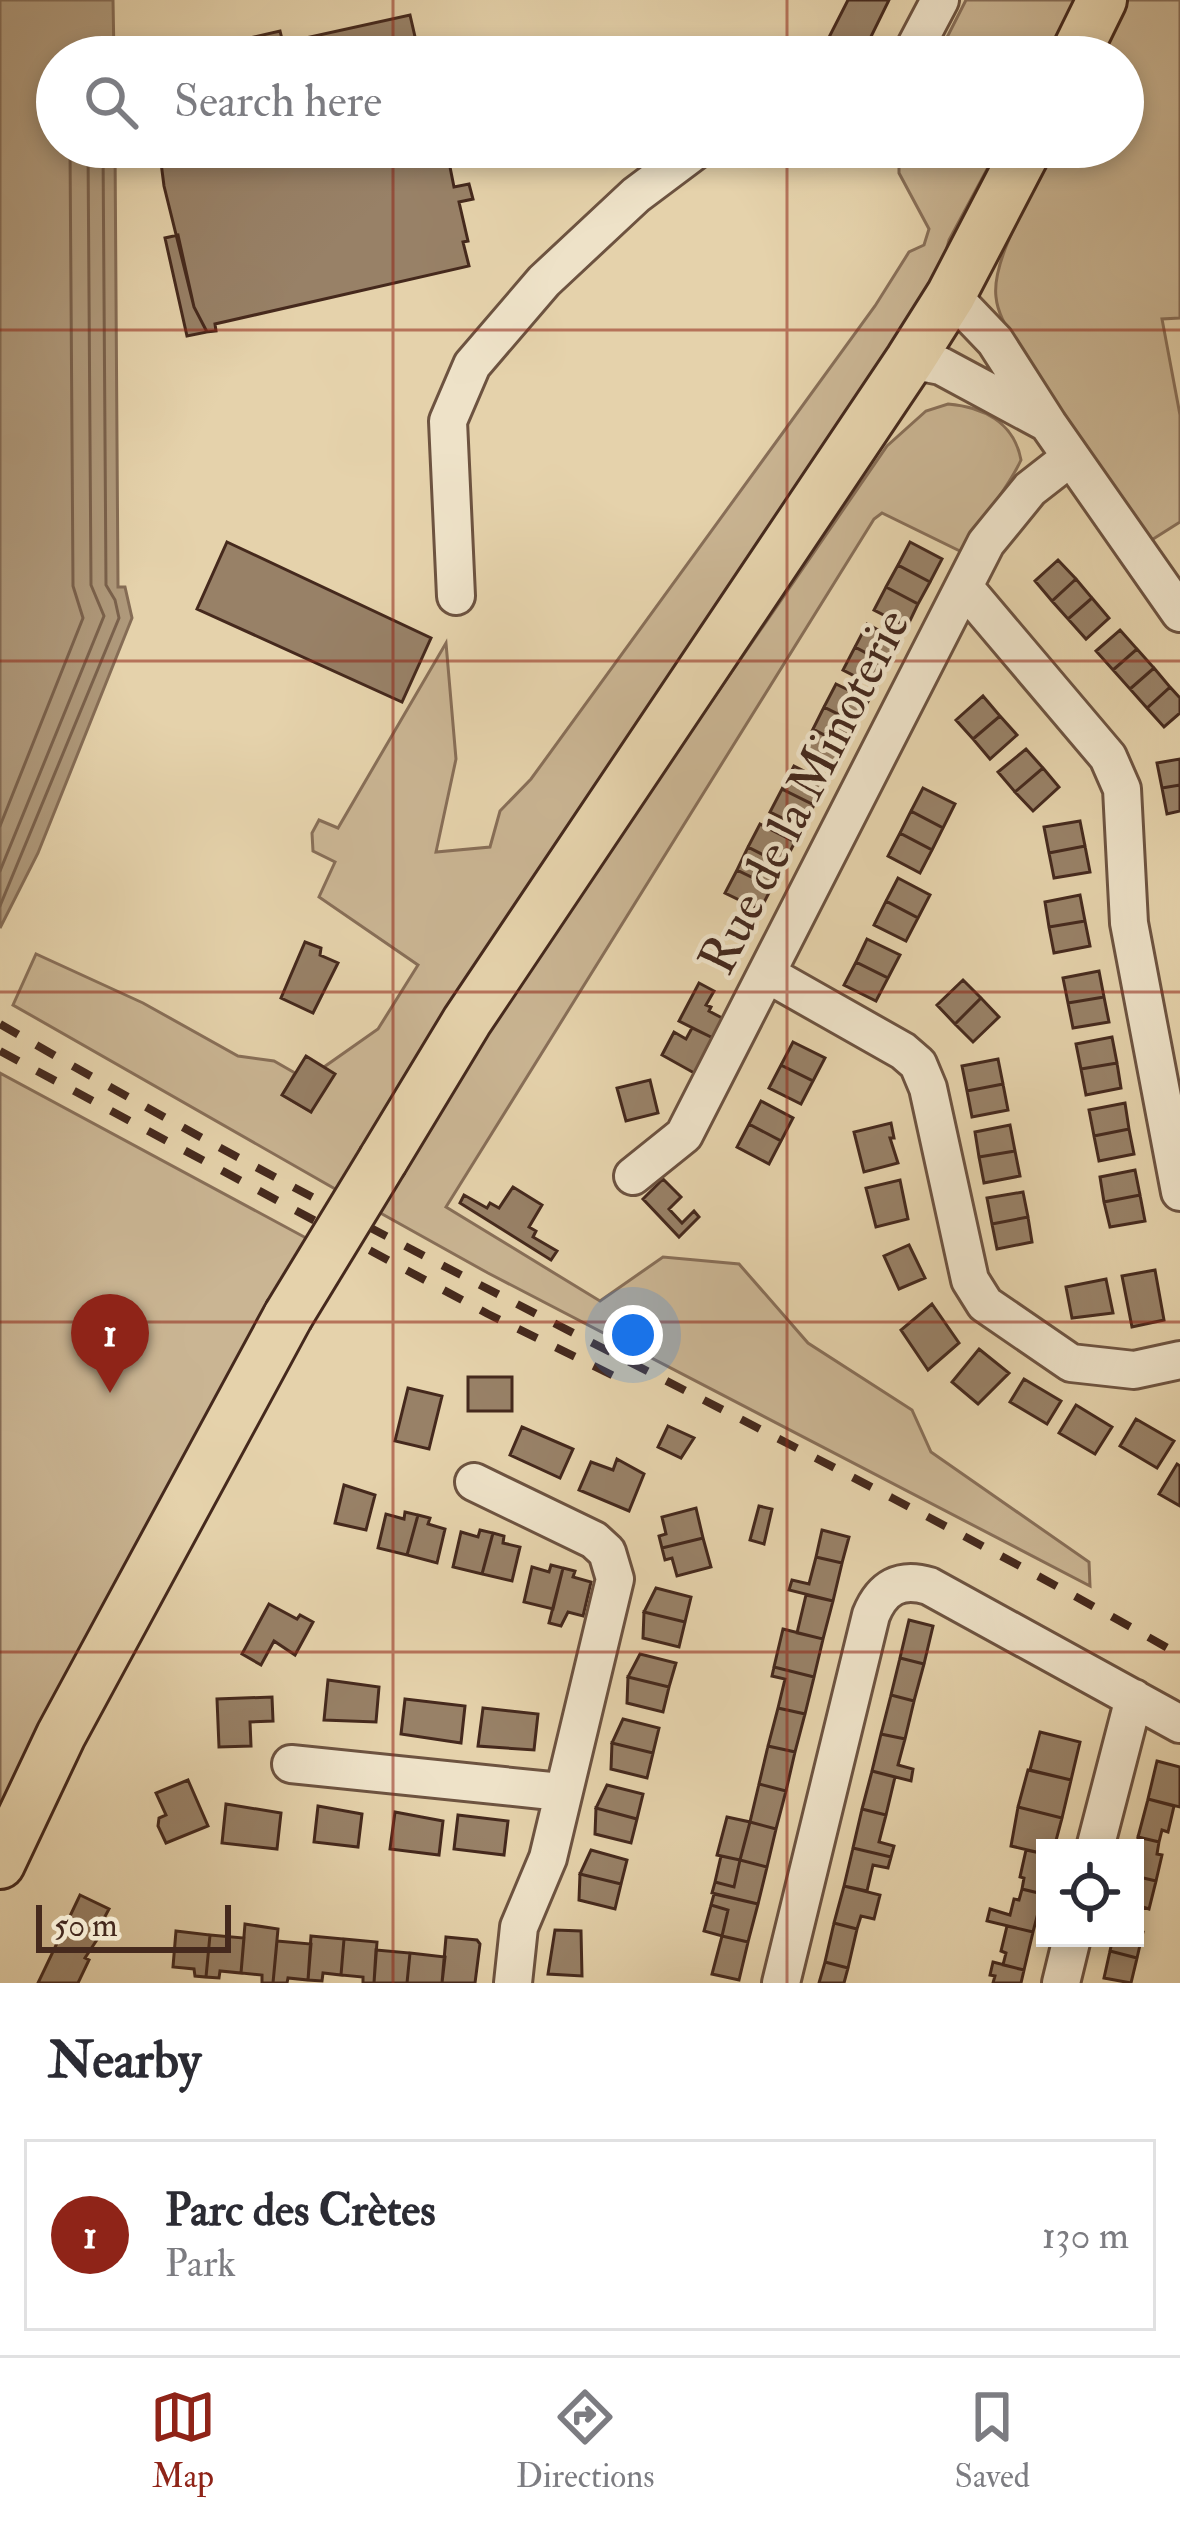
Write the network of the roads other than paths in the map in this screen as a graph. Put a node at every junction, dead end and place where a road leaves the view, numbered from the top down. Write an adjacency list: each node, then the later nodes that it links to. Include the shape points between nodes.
1 (940, 0): 3 (street)
2 (1102, 0): 4 (main road)
3 (921, 36)
4 (1084, 36)
5 (672, 168): 12 (street, via 544,280 472,365 448,421)
6 (1017, 168): 7 (main road)
7 (951, 295): 8 (main road); 9 (street, via 995,341)
8 (910, 360): 9 (street, via 941,366); 24 (main road, bridge, via 480,1001 288,1316)
9 (1048, 424): 10 (street)
10 (1071, 457): 11 (street, Rue de la Minoterie, via 1009,512); 13 (street)
11 (964, 587): 14 (street, Rue de la Minoterie); 16 (street, via 1108,757 1122,789 1130,923)
12 (456, 596)
13 (1180, 613)
14 (767, 974): 15 (street, Rue de la Minoterie, via 684,1135); 17 (street, via 918,1064 970,1280 986,1304 1071,1363 1134,1370)
15 (632, 1176)
16 (1180, 1192)
17 (1180, 1360)
18 (474, 1482): 22 (street, via 594,1540 613,1565)
19 (1134, 1698): 20 (street); 23 (street); 27 (street, via 928,1586 905,1582 883,1592)
20 (1180, 1724)
21 (291, 1764): 22 (street)
22 (561, 1792): 26 (street, via 548,1858 519,1927)
23 (1097, 1839)
24 (0, 1864)
25 (1070, 1947): 28 (street)
26 (513, 1983)
27 (781, 1983)
28 (1061, 1983)

